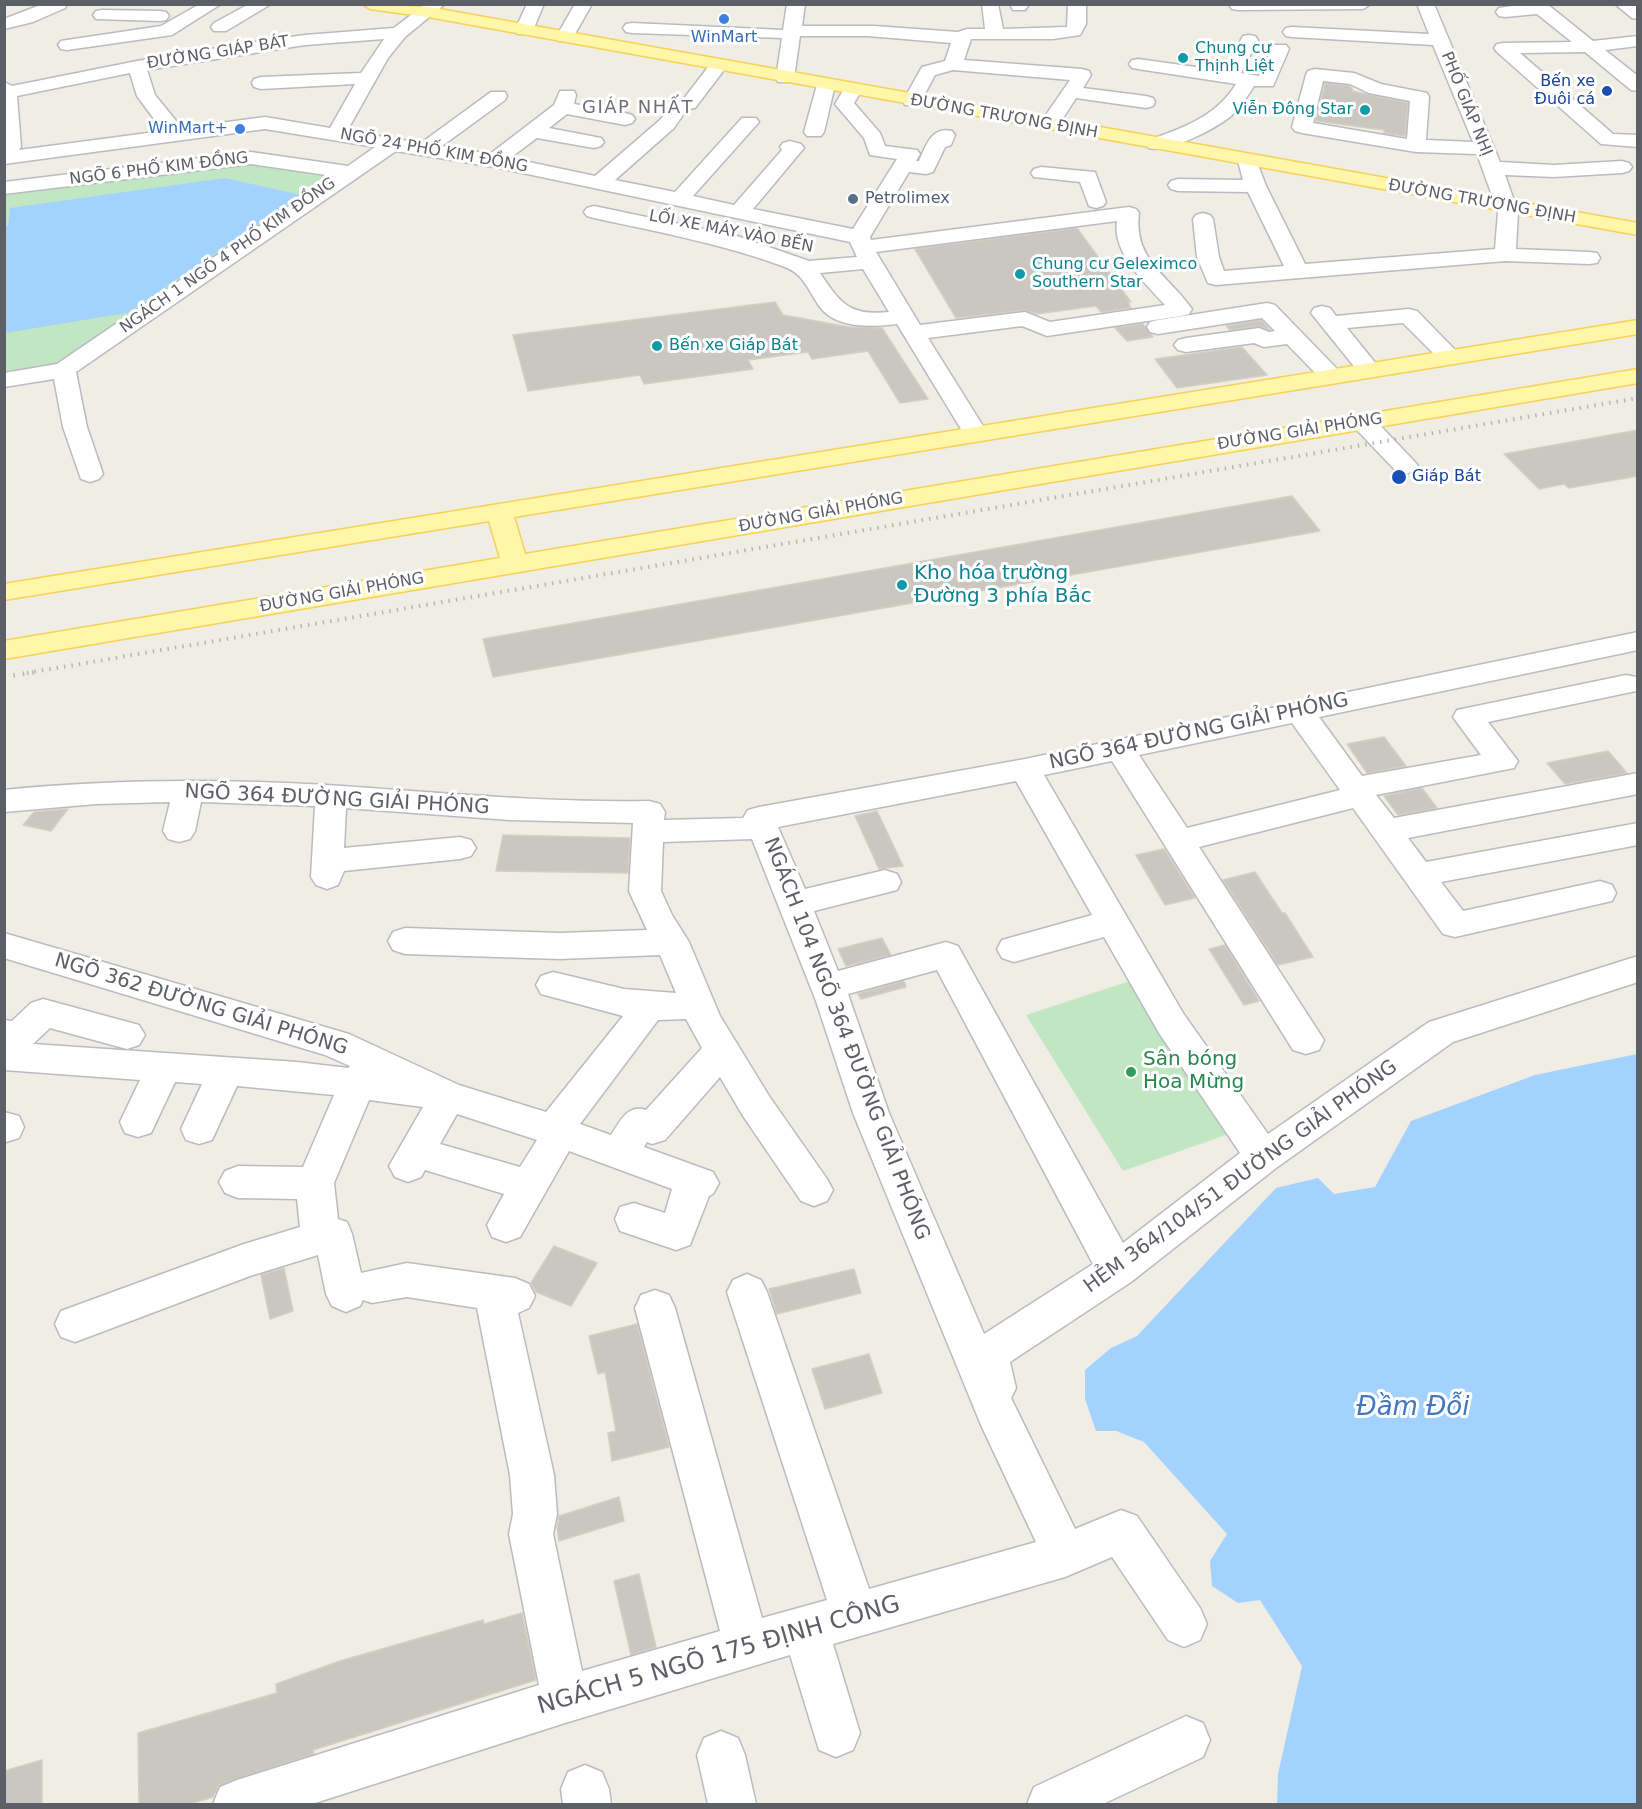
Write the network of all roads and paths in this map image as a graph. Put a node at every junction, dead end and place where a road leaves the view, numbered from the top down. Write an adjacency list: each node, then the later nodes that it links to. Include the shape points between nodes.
1 (59, 4): 23 (street)
2 (213, 4): 21 (street)
3 (263, 4): 32 (street, via 220,27)
4 (370, 4): 17 (main road, ĐƯỜNG TRƯƠNG ĐỊNH)
5 (536, 4): 25 (street)
6 (584, 4): 31 (street)
7 (783, 4): 26 (street)
8 (796, 4): 26 (street)
9 (1077, 4): 29 (street, via 1077,24 1082,33)
10 (1363, 4): 14 (street)
11 (1425, 4): 38 (street, PHỐ GIÁP NHỊ)
12 (1623, 4): 19 (street)
13 (990, 5): 29 (street)
14 (1282, 5): 16 (street); 24 (street, via 1293,24)
15 (1539, 6): 18 (street); 37 (street)
16 (1239, 7)
17 (432, 8): 25 (main road, ĐƯỜNG TRƯƠNG ĐỊNH); 28 (street)
18 (1505, 12)
19 (1638, 14)
20 (102, 15): 21 (street)
21 (195, 16): 34 (street, via 166,31)
22 (907, 20): 30 (street, via 911,26 959,29 958,33)
23 (4, 24)
24 (1273, 24)
25 (524, 30): 31 (main road, ĐƯỜNG TRƯƠNG ĐỊNH)
26 (785, 32): 30 (street, via 874,30); 36 (street, via 635,20); 46 (street)
27 (1292, 32): 38 (street, via 1351,35)
28 (399, 33): 32 (street, ĐƯỜNG GIÁP BÁT); 47 (street)
29 (995, 33): 30 (street)
30 (964, 36): 45 (street)
31 (565, 37): 36 (main road, ĐƯỜNG TRƯƠNG ĐỊNH)
32 (305, 40): 35 (street, ĐƯỜNG GIÁP BÁT)
33 (1638, 41): 37 (street)
34 (67, 45)
35 (255, 47): 43 (street, ĐƯỜNG GIÁP BÁT); 58 (street)
36 (618, 47): 44 (main road, ĐƯỜNG TRƯƠNG ĐỊNH)
37 (1590, 47): 51 (street); 67 (street, via 1503,48 1608,140)
38 (1444, 48): 40 (street); 74 (street, PHỐ GIÁP NHỊ)
39 (1280, 49): 48 (street, via 1266,82); 48 (street, via 1254,42); 50 (street, via 1320,59)
40 (1401, 56)
41 (915, 58): 45 (street)
42 (1138, 64): 48 (street)
43 (137, 66): 52 (street, ĐƯỜNG GIÁP BÁT); 63 (street, via 146,96)
44 (718, 66): 46 (main road, ĐƯỜNG TRƯƠNG ĐỊNH); 82 (street, via 667,124)
45 (956, 66): 54 (street, via 1082,75); 56 (street, via 928,71)
46 (776, 76): 49 (main road, ĐƯỜNG TRƯƠNG ĐỊNH)
47 (368, 78): 58 (street); 64 (street)
48 (1239, 78): 70 (street, via 1234,102 1225,111)
49 (826, 85): 53 (main road, ĐƯỜNG TRƯƠNG ĐỊNH); 62 (street)
50 (1305, 86)
51 (1638, 86)
52 (6, 90): 75 (street, via 11,147)
53 (853, 90): 56 (main road, ĐƯỜNG TRƯƠNG ĐỊNH); 76 (street, via 844,104 873,137 877,151)
54 (1070, 92): 57 (street); 66 (street)
55 (498, 96): 73 (street)
56 (912, 100): 66 (main road, ĐƯỜNG TRƯƠNG ĐỊNH)
57 (1146, 102)
58 (267, 103): 63 (street, NGÕ 24 PHỐ KIM ĐỒNG, via 265,123); 64 (street, NGÕ 24 PHỐ KIM ĐỒNG)
59 (625, 119): 61 (street, via 565,102)
60 (749, 122): 86 (street)
61 (532, 131): 68 (street); 77 (street)
62 (814, 132)
63 (176, 134): 75 (street, NGÕ 24 PHỐ KIM ĐỒNG)
64 (336, 134): 69 (street, NGÕ 24 PHỐ KIM ĐỒNG)
65 (945, 135): 76 (street, via 944,141 938,140 926,168)
66 (1043, 135): 70 (main road, ĐƯỜNG TRƯƠNG ĐỊNH); 87 (street, via 1044,181 1088,176)
67 (1638, 141)
68 (594, 142)
69 (394, 143): 73 (street, NGÕ 24 PHỐ KIM ĐỒNG); 81 (street, NGÁCH 1 NGÕ 4 PHỐ KIM ĐỒNG)
70 (1156, 144): 78 (main road, ĐƯỜNG TRƯƠNG ĐỊNH)
71 (1416, 146): 71 (street, via 1302,126 1315,75 1354,80 1376,89 1420,97); 74 (street)
72 (790, 147): 89 (street, via 794,148)
73 (426, 148): 77 (street, NGÕ 24 PHỐ KIM ĐỒNG)
74 (1485, 148): 80 (street, PHỐ GIÁP NHỊ)
75 (4, 156)
76 (907, 160): 92 (street)
77 (494, 161): 82 (street, NGÕ 24 PHỐ KIM ĐỒNG)
78 (1248, 161): 84 (street); 88 (main road, ĐƯỜNG TRƯƠNG ĐỊNH)
79 (1622, 167): 80 (street, via 1554,171)
80 (1492, 168): 88 (street, PHỐ GIÁP NHỊ)
81 (350, 172): 85 (street, NGÕ 6 PHỐ KIM ĐỒNG, via 251,158); 105 (street, NGÁCH 1 NGÕ 4 PHỐ KIM ĐỒNG)
82 (599, 183): 86 (street, NGÕ 24 PHỐ KIM ĐỒNG)
83 (1178, 184): 84 (street)
84 (1256, 186): 96 (street)
85 (4, 188)
86 (679, 200): 89 (street, NGÕ 24 PHỐ KIM ĐỒNG)
87 (1096, 202)
88 (1504, 204): 91 (main road, ĐƯỜNG TRƯƠNG ĐỊNH); 93 (street, PHỐ GIÁP NHỊ, via 1508,212)
89 (739, 212): 92 (street, NGÕ 24 PHỐ KIM ĐỒNG)
90 (1203, 219): 96 (street, via 1208,257 1216,278)
91 (1638, 229)
92 (865, 251): 95 (street); 95 (street, LỐI XE MÁY VÀO BẾN, via 617,211 584,213 724,247 753,250); 97 (street); 97 (street, via 1128,213 1126,237 1131,249 1181,309 1047,329 1025,319)
93 (1505, 255): 94 (street); 96 (street)
94 (1589, 258)
95 (806, 268): 97 (street, via 830,305 861,320)
96 (1297, 272)
97 (908, 325): 112 (street)
98 (1638, 327): 104 (main road)
99 (1449, 328): 101 (street)
100 (1140, 330): 102 (street, via 1267,310)
101 (1423, 331): 104 (street); 106 (street, via 1410,316 1327,318)
102 (1292, 336): 103 (street, via 1264,340 1259,335); 107 (street)
103 (1166, 348)
104 (1450, 357): 106 (main road)
105 (64, 370): 109 (street); 114 (street)
106 (1369, 370): 107 (main road)
107 (1331, 376): 110 (main road)
108 (1638, 376): 111 (main road, ĐƯỜNG GIẢI PHÓNG)
109 (4, 380)
110 (1301, 381): 111 (main road); 112 (main road)
111 (1352, 424): 113 (street); 116 (main road, ĐƯỜNG GIẢI PHÓNG)
112 (976, 434): 115 (main road)
113 (1405, 466)
114 (90, 474)
115 (490, 513): 116 (main road); 117 (main road)
116 (506, 566): 119 (main road, ĐƯỜNG GIẢI PHÓNG)
117 (4, 592)
118 (1638, 641): 120 (street, NGÕ 364 ĐƯỜNG GIẢI PHÓNG)
119 (4, 650)
120 (1593, 650): 121 (street); 122 (street, NGÕ 364 ĐƯỜNG GIẢI PHÓNG)
121 (1632, 690): 126 (street, via 1468,717 1503,761)
122 (1299, 712): 123 (street, NGÕ 364 ĐƯỜNG GIẢI PHÓNG); 126 (street)
123 (1120, 749): 124 (street, NGÕ 364 ĐƯỜNG GIẢI PHÓNG); 136 (street)
124 (1024, 769): 131 (street, NGÕ 364 ĐƯỜNG GIẢI PHÓNG); 143 (street)
125 (1638, 783): 134 (street)
126 (1357, 792): 134 (street); 136 (street)
127 (188, 793): 128 (street, NGÕ 364 ĐƯỜNG GIẢI PHÓNG); 129 (street, NGÕ 364 ĐƯỜNG GIẢI PHÓNG, via 56,794); 132 (street)
128 (331, 796): 130 (street, NGÕ 364 ĐƯỜNG GIẢI PHÓNG); 138 (street, via 328,869)
129 (4, 801)
130 (404, 801): 133 (street, NGÕ 364 ĐƯỜNG GIẢI PHÓNG, via 598,813 649,812); 138 (street)
131 (761, 822): 133 (street, NGÕ 364 ĐƯỜNG GIẢI PHÓNG, via 744,829); 142 (street, NGÁCH 104 NGÕ 364 ĐƯỜNG GIẢI PHÓNG)
132 (178, 831)
133 (650, 831): 145 (street, via 645,891)
134 (1385, 831): 139 (street)
135 (1638, 834): 139 (street)
136 (1179, 841): 156 (street)
137 (460, 848): 138 (street)
138 (404, 853)
139 (1418, 875): 141 (street, via 1455,925)
140 (885, 882): 142 (street)
141 (1600, 893)
142 (796, 903): 150 (street, NGÁCH 104 NGÕ 364 ĐƯỜNG GIẢI PHÓNG)
143 (1113, 922): 147 (street); 168 (street, via 1171,1023)
144 (405, 941): 145 (street, via 560,946)
145 (672, 942): 151 (street)
146 (4, 945): 153 (street, NGÕ 362 ĐƯỜNG GIẢI PHÓNG)
147 (1014, 949)
148 (1638, 969): 168 (street, HẺM 364/104/51 ĐƯỜNG GIẢI PHÓNG, via 1441,1032)
149 (553, 985): 152 (street)
150 (827, 987): 176 (street, via 946,955); 180 (street, NGÁCH 104 NGÕ 364 ĐƯỜNG GIẢI PHÓNG, via 871,1113)
151 (697, 1004): 152 (street, via 673,1009); 157 (street)
152 (647, 1008): 166 (street, via 623,1045 588,1084)
153 (299, 1033): 161 (street, NGÕ 362 ĐƯỜNG GIẢI PHÓNG, via 336,1044); 162 (street)
154 (4, 1034): 155 (street, via 19,1036 43,1013)
155 (127, 1035)
156 (1306, 1040)
157 (722, 1050): 167 (street, via 652,1129 639,1123); 172 (street)
158 (4, 1056): 159 (street)
159 (164, 1067): 160 (street); 164 (street)
160 (226, 1072): 162 (street); 165 (street)
161 (365, 1072): 162 (street); 163 (street); 170 (street)
162 (268, 1074)
163 (448, 1096): 166 (street); 171 (street, via 411,1159)
164 (138, 1122)
165 (199, 1129)
166 (558, 1131): 167 (street); 171 (street)
167 (619, 1154): 173 (street, via 696,1181 687,1207 688,1230)
168 (1263, 1157): 176 (street, HẺM 364/104/51 ĐƯỜNG GIẢI PHÓNG)
169 (238, 1182): 170 (street)
170 (315, 1183): 175 (street)
171 (529, 1186): 174 (street)
172 (814, 1190)
173 (634, 1219)
174 (506, 1225)
175 (320, 1238): 179 (street, via 244,1261); 186 (street, via 333,1234 359,1290 407,1280 504,1295 532,1475 535,1514 531,1534)
176 (1117, 1270): 180 (street, HẺM 364/104/51 ĐƯỜNG GIẢI PHÓNG, via 988,1354)
177 (747, 1292): 182 (street)
178 (655, 1308): 185 (street)
179 (75, 1324)
180 (1002, 1425): 181 (street)
181 (1065, 1554): 182 (street, NGÁCH 5 NGÕ 175 ĐỊNH CÔNG); 183 (street, NGÁCH 5 NGÕ 175 ĐỊNH CÔNG, via 1121,1531)
182 (855, 1616): 184 (street, NGÁCH 5 NGÕ 175 ĐỊNH CÔNG)
183 (1184, 1624)
184 (805, 1628): 185 (street, NGÁCH 5 NGÕ 175 ĐỊNH CÔNG); 187 (street)
185 (747, 1647): 186 (street, NGÁCH 5 NGÕ 175 ĐỊNH CÔNG)
186 (565, 1700): 190 (street, NGÁCH 5 NGÕ 175 ĐỊNH CÔNG)
187 (836, 1733)
188 (1186, 1740): 192 (street)
189 (721, 1755): 191 (street)
190 (237, 1804)
191 (732, 1804)
192 (1051, 1804)

